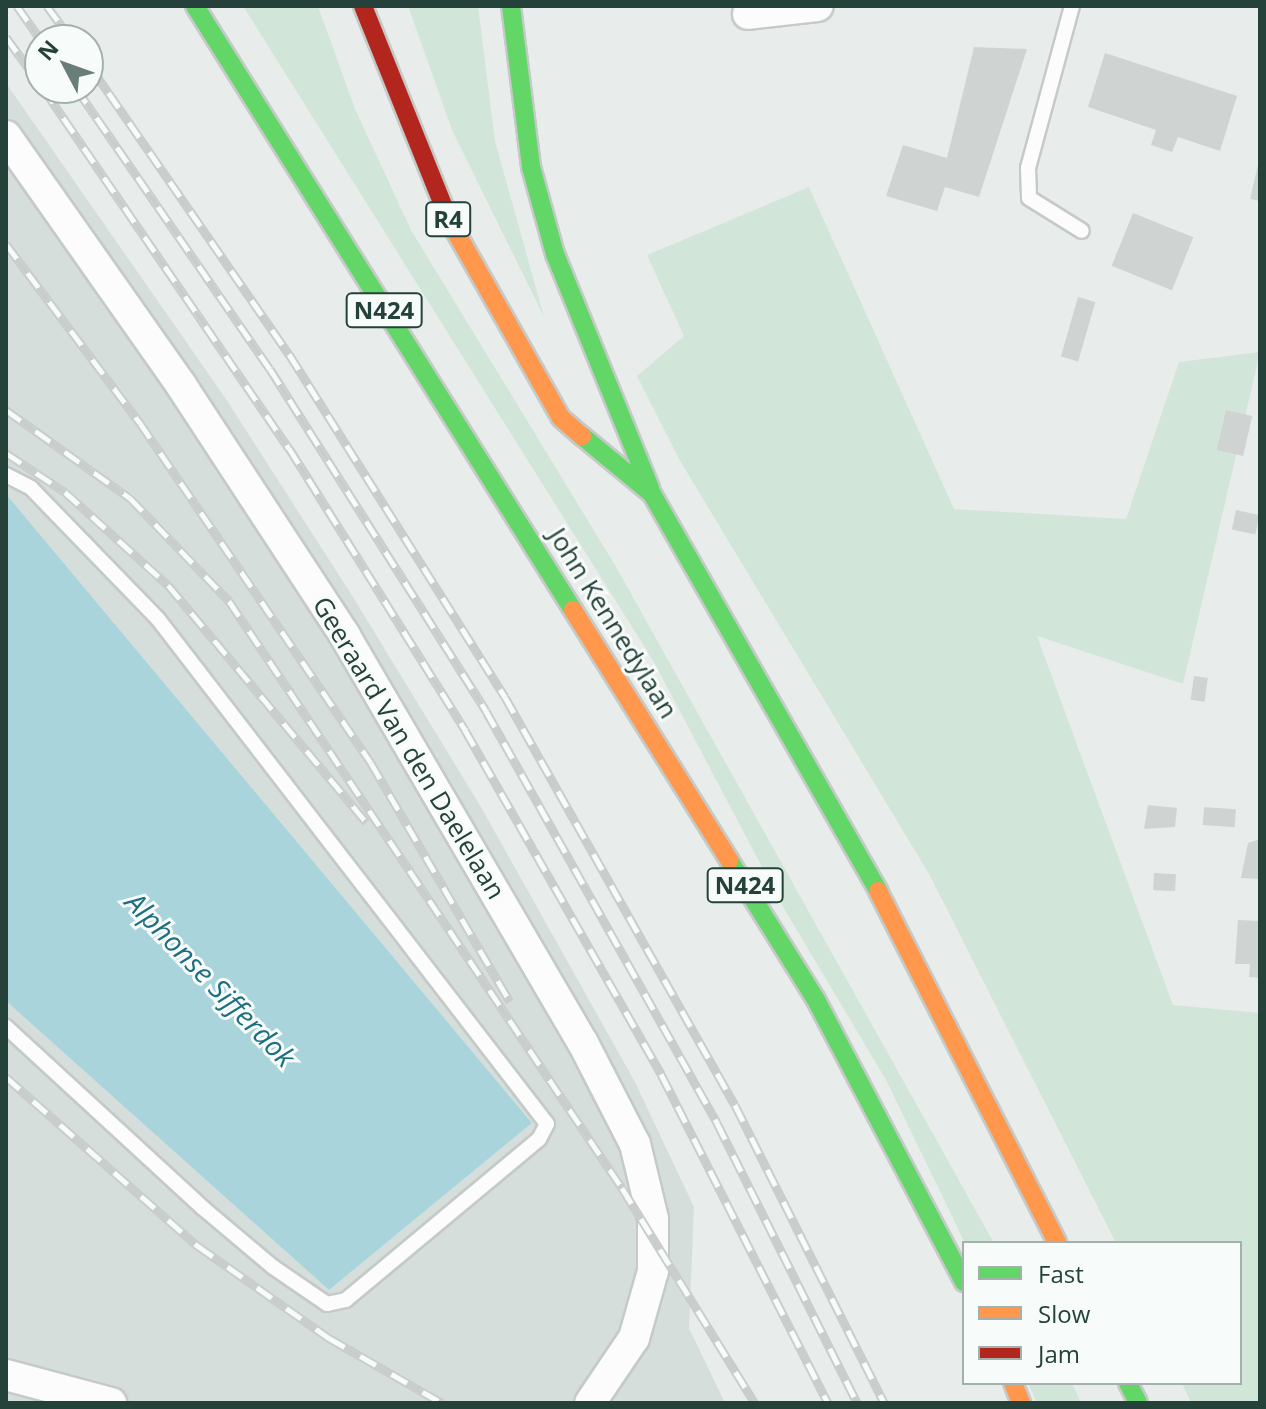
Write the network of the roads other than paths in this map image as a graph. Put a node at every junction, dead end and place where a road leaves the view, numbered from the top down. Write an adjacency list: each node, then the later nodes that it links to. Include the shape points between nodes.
1 (195, 6): 13 (highway, John Kennedylaan / N424, via 815,998)
2 (363, 6): 10 (highway, R4, via 456,237 561,418)
3 (511, 6): 10 (highway, via 531,167 555,254)
4 (818, 6): 6 (street)
5 (1072, 6): 8 (lane, via 1028,168 1029,198)
6 (748, 14)
7 (6, 136): 17 (street, Geeraard Van den Daelelaan, via 181,385 345,636 583,1043 635,1144 653,1219 653,1271 634,1338)
8 (1082, 231)
9 (6, 475): 11 (lane, via 31,488 158,619 547,1124 539,1139 359,1290 327,1304 203,1208)
10 (652, 494): 12 (highway, via 855,846)
11 (6, 1027)
12 (1056, 1241)
13 (962, 1278)
14 (6, 1375): 16 (street)
15 (1129, 1385): 18 (highway)
16 (111, 1403)
17 (590, 1403)
18 (1138, 1403)

